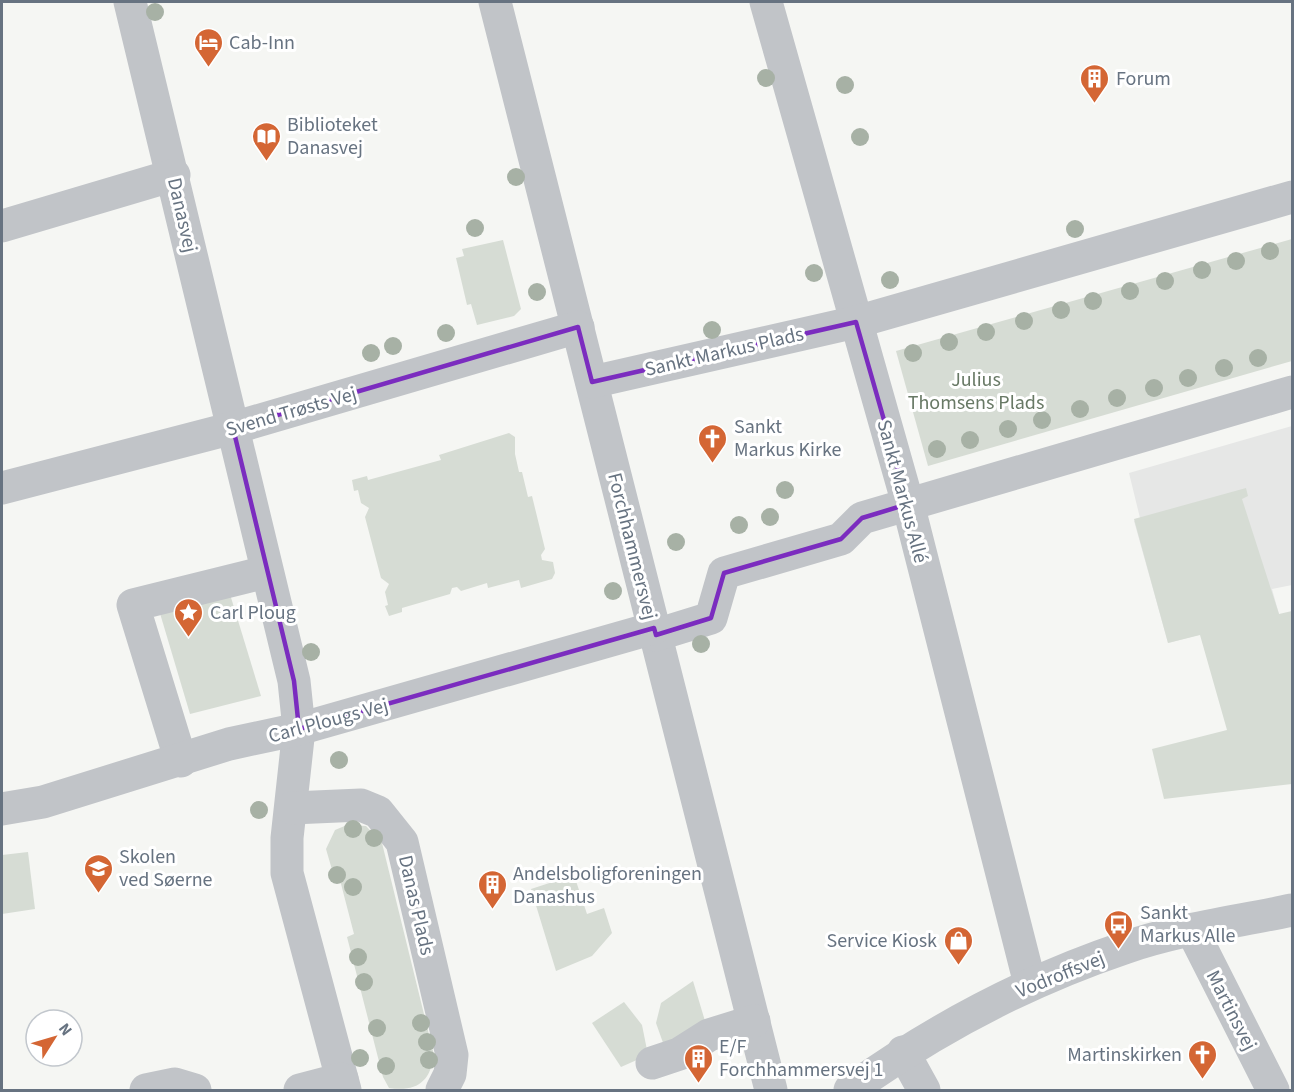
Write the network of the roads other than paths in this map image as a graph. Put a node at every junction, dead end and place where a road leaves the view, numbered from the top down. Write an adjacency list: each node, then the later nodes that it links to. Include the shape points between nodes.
1 (130, 2): 4 (street, Danasvej)
2 (495, 2): 8 (street, Forchhammersvej)
3 (766, 2): 7 (street, Sankt Markus Allé)
4 (174, 175): 6 (street); 11 (street, Danasvej)
5 (1293, 197): 7 (street)
6 (2, 226)
7 (856, 321): 9 (street, Sankt Markus Plads); 13 (street, Sankt Markus Allé)
8 (578, 327): 9 (street, Forchhammersvej); 11 (street, Svend Trøsts Vej)
9 (592, 382): 15 (street, Forchhammersvej)
10 (1293, 392): 13 (street)
11 (234, 428): 12 (street, Svend Trøsts Vej); 14 (street)
12 (2, 488)
13 (908, 504): 15 (street, via 862,518 841,539 724,573 711,618); 22 (street, Sankt Markus Allé)
14 (266, 572): 16 (street, via 294,681); 17 (street, via 133,605)
15 (655, 631): 16 (street, Carl Plougs Vej); 23 (street, Forchhammersvej)
16 (299, 729): 17 (street, Carl Plougs Vej, via 229,744); 18 (street)
17 (181, 761): 19 (street, Carl Plougs Vej, via 43,802)
18 (292, 808): 26 (street, via 287,873); 30 (street, Danas Plads, via 361,805 378,812 402,842 452,1055 450,1074)
19 (2, 809)
20 (1293, 910): 21 (street, Vodroffsvej)
21 (1192, 930): 22 (street, Vodroffsvej, via 1124,948); 34 (street, Martinsvej)
22 (1030, 984): 24 (street, Vodroffsvej)
23 (754, 1021): 25 (street, via 709,1035 679,1054); 31 (street, Forchhammersvej)
24 (903, 1052): 32 (street, Vodroffsvej); 33 (street)
25 (652, 1063)
26 (343, 1085): 29 (street)
27 (146, 1090): 28 (street, via 175,1084)
28 (195, 1090)
29 (300, 1090)
30 (442, 1090)
31 (771, 1090)
32 (850, 1090)
33 (924, 1090)
34 (1273, 1090)

